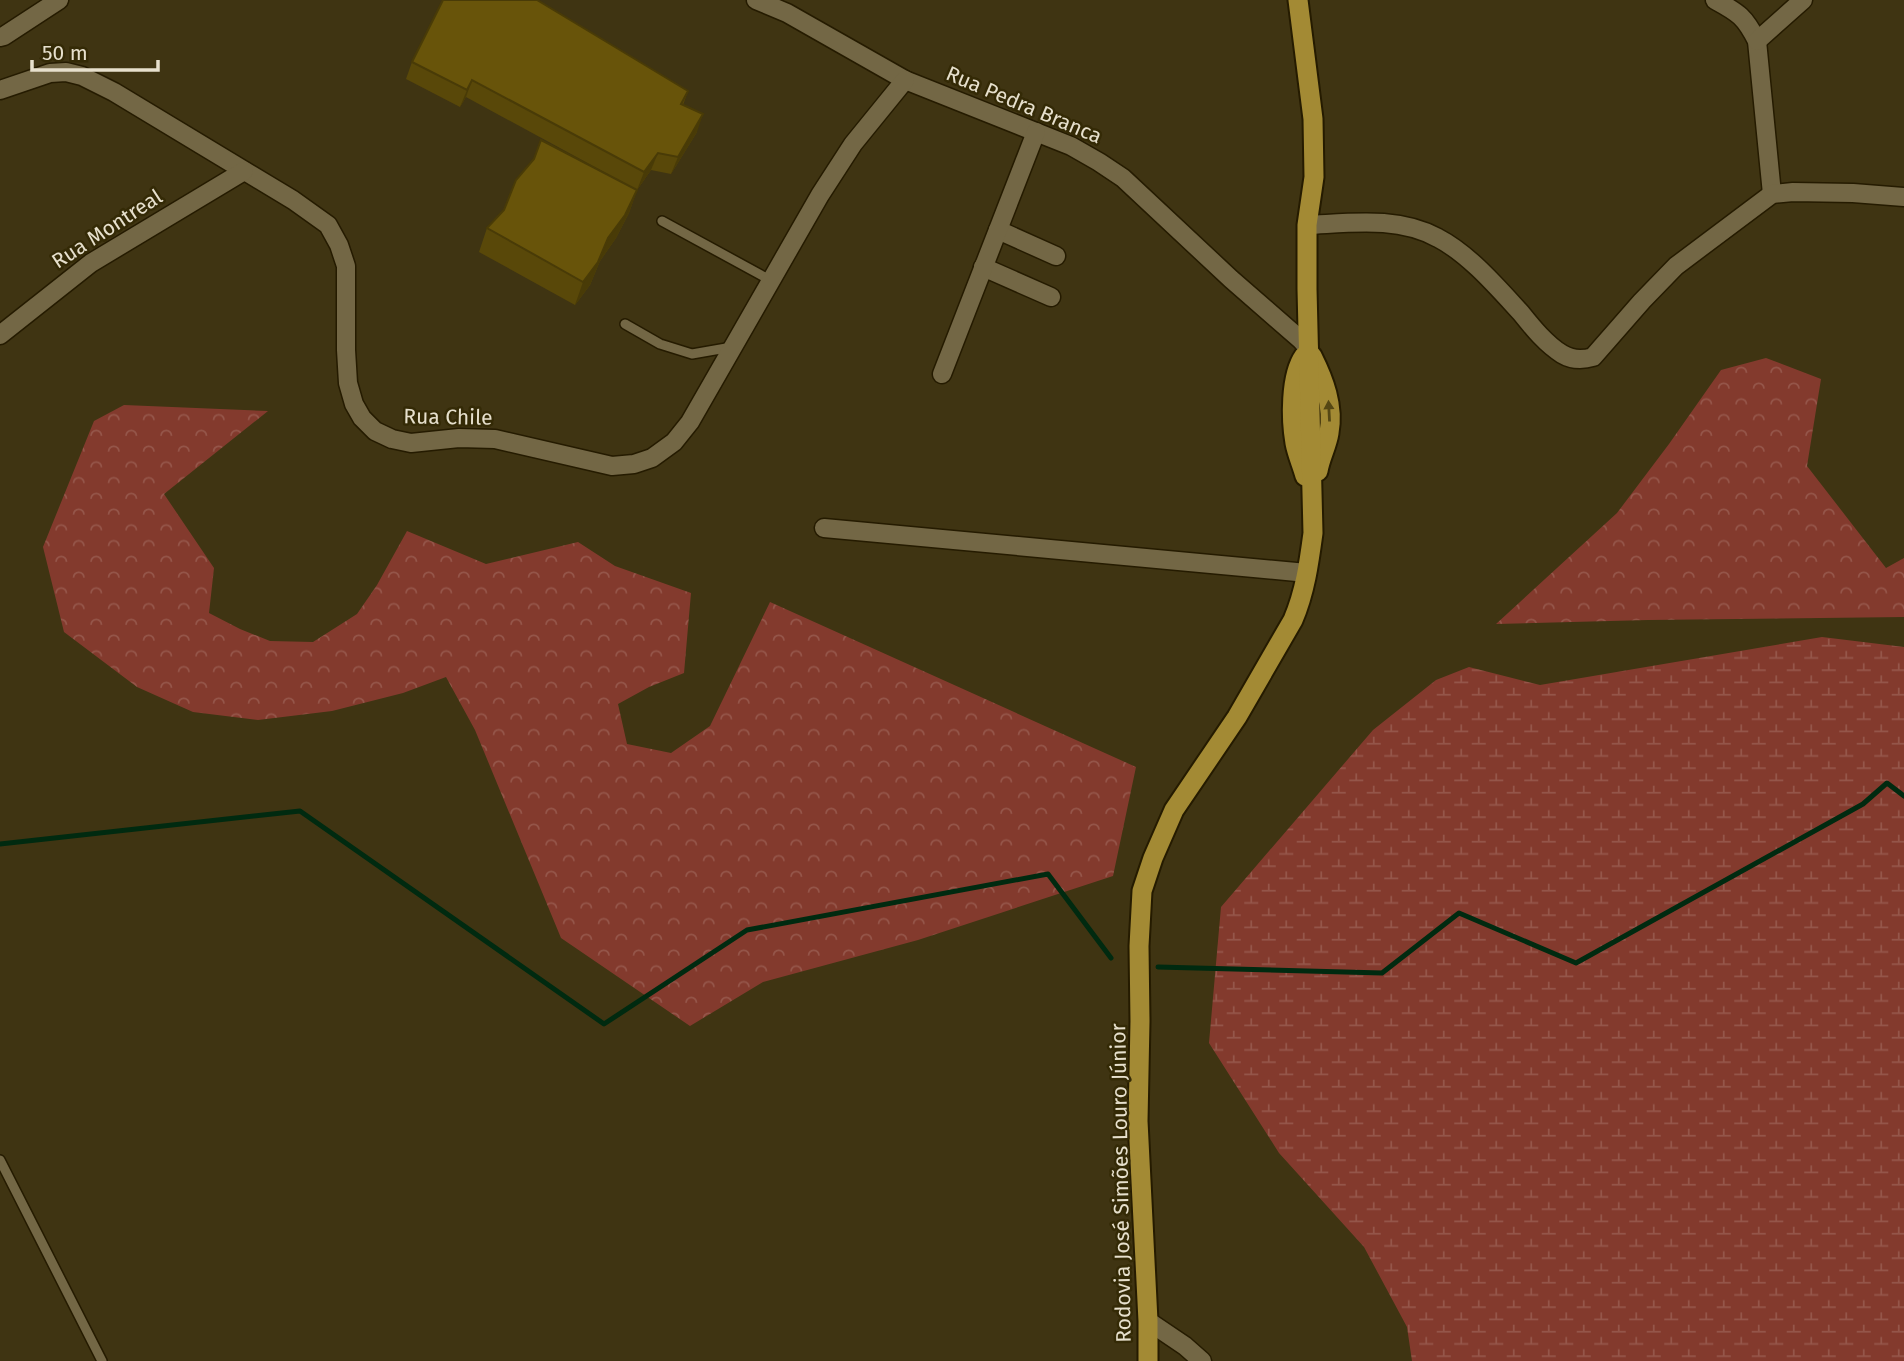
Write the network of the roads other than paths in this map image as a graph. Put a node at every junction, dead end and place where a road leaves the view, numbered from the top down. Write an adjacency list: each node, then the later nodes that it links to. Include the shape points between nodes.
1 (59, 0): 6 (street)
2 (756, 0): 8 (street, Rua Pedra Branca)
3 (1298, 0): 15 (main road, Rodovia José Simões Louro Júnior, via 1313,119 1314,177)
4 (1715, 0): 7 (street, via 1748,22)
5 (1803, 0): 7 (street)
6 (0, 37)
7 (1757, 41): 12 (street)
8 (905, 80): 10 (street, Rua Pedra Branca); 19 (street, Rua Chile, via 853,144)
9 (0, 90): 11 (street, Rua Chile, via 50,73 82,76)
10 (1036, 132): 16 (street); 24 (street, Rua Pedra Branca, via 1071,146 1123,178)
11 (244, 171): 22 (street, Rua Montreal, via 91,263); 23 (street, Rua Chile, via 328,225 346,267 346,361 354,404 375,431 392,439 411,443 495,439 612,466 634,464 674,442)
12 (1772, 194): 13 (street); 15 (street, via 1676,266 1593,357 1583,360 1564,356 1471,262 1440,238 1389,223)
13 (1904, 197)
14 (662, 221): 19 (lane)
15 (1307, 225): 24 (main road, Rodovia José Simões Louro Júnior)
16 (998, 230): 17 (street); 18 (street)
17 (1056, 257)
18 (983, 267): 20 (street); 25 (street)
19 (772, 281): 23 (street, Rua Chile)
20 (1051, 298)
21 (625, 324): 23 (lane, via 660,344 692,354)
22 (0, 335)
23 (733, 347)
24 (1309, 349): 26 (main road, Rodovia José Simões Louro Júnior, one-way to 24, via 1329,432 1329,404 1324,380); 26 (main road, Rodovia José Simões Louro Júnior, via 1300,361 1292,405 1296,444)
25 (942, 374)
26 (1312, 501): 28 (main road, Rodovia José Simões Louro Júnior)
27 (824, 528): 28 (street)
28 (1307, 573): 30 (main road, Rodovia José Simões Louro Júnior, via 1300,604 1272,657 1174,810 1142,891 1138,1121)
29 (0, 1160): 31 (lane)
30 (1148, 1321): 32 (main road, Rodovia José Simões Louro Júnior); 33 (street)
31 (102, 1361)
32 (1148, 1361)
33 (1202, 1361)

